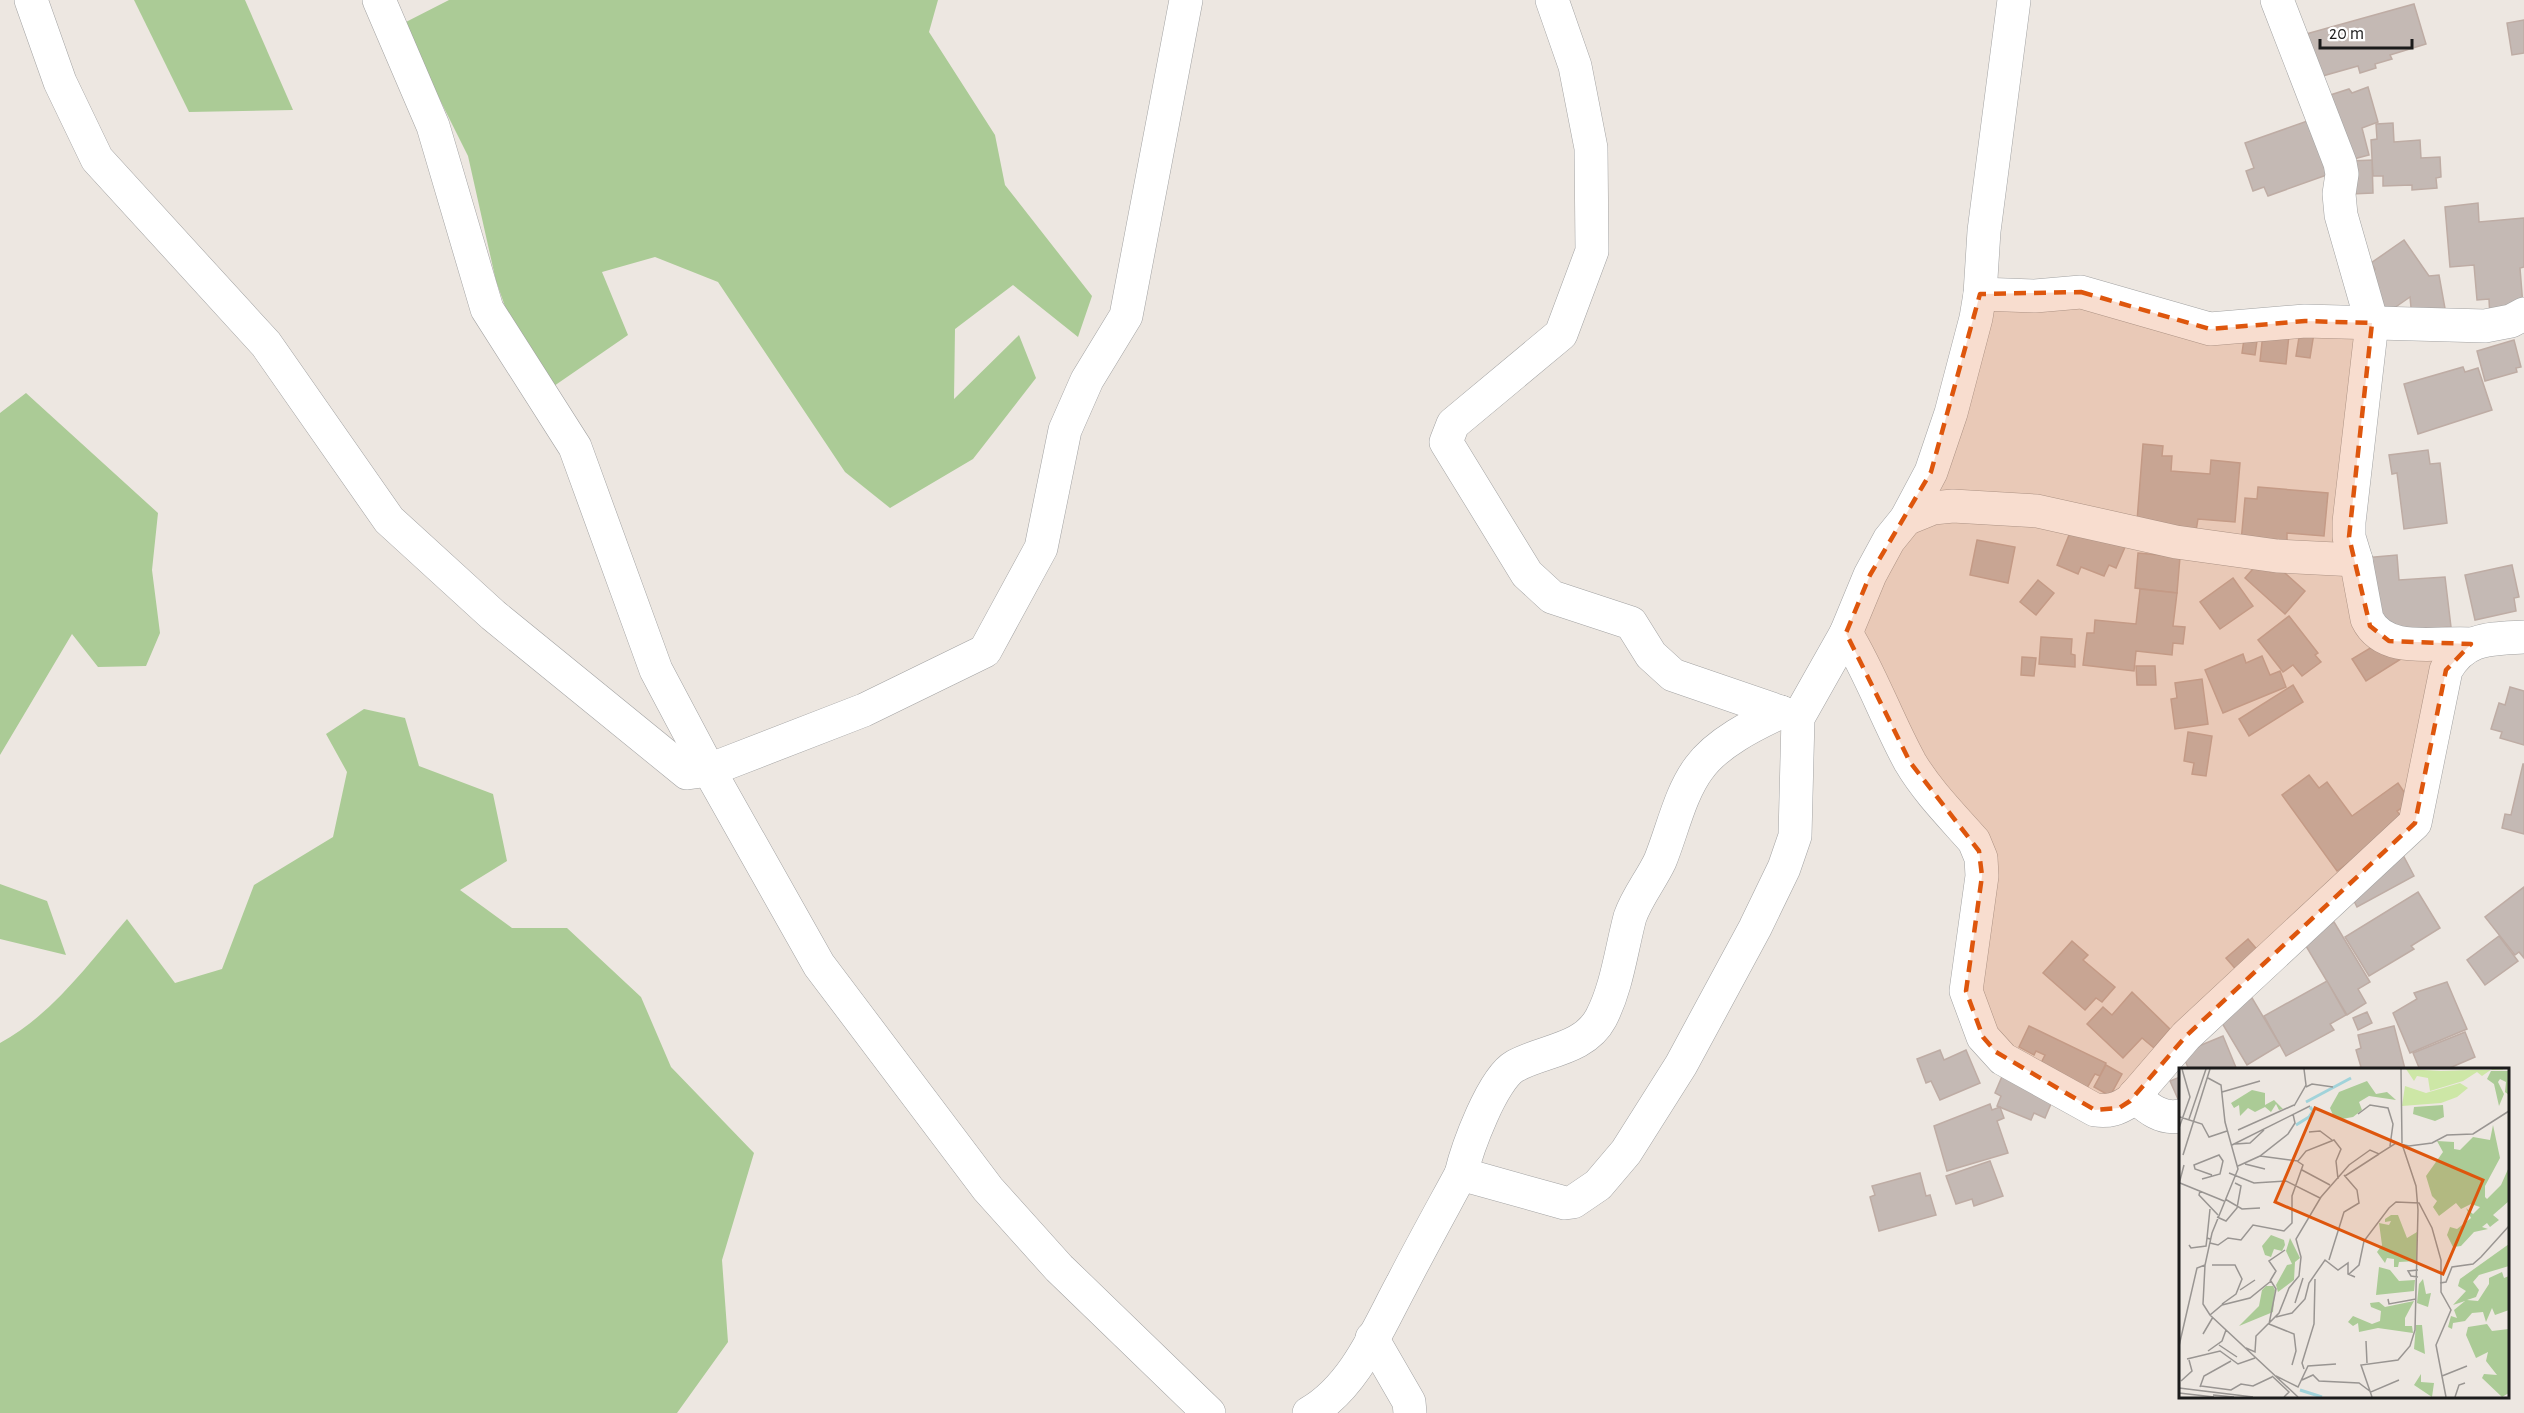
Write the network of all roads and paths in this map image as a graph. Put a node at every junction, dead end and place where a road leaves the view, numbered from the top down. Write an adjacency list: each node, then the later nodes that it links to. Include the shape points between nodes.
1 (31, 0): 16 (street, via 60,82 97,159 266,344 389,520 493,615 687,773)
2 (379, 0): 16 (street, via 433,126 487,309 575,447 656,670)
3 (1186, 0): 16 (street, via 1126,316 1087,380 1065,430 1041,548 985,651 864,710)
4 (1552, 0): 15 (street, via 1575,66 1591,148 1592,251 1561,334 1454,424 1446,442 1527,574 1552,597 1631,623 1651,655 1673,675)
5 (2014, 0): 7 (street, via 1984,231)
6 (2277, 0): 9 (street, via 2340,163 2341,215)
7 (1980, 294): 9 (street, via 2035,296 2081,292 2210,329 2305,321); 10 (street, via 1938,452)
8 (2524, 314): 9 (street, via 2484,326)
9 (2372, 323): 11 (street, via 2349,522)
10 (1906, 519): 11 (street, via 1933,508 1953,506 2037,511 2185,543 2277,556); 12 (street, via 1889,540)
11 (2356, 560): 14 (street, via 2367,619 2389,641)
12 (1846, 633): 15 (street); 17 (street, via 1910,762 1979,851 1982,876 1966,991 1983,1037 2003,1059 2095,1110 2119,1108)
13 (2524, 637): 14 (street)
14 (2471, 644): 17 (street, via 2446,670 2415,823 2186,1036)
15 (1790, 715): 19 (street, via 1759,723 1723,746 1699,768 1657,868 1633,909 1600,1019 1580,1040 1514,1066 1503,1077 1494,1089); 19 (street, via 1795,836 1784,868 1680,1065 1626,1152 1598,1185 1573,1203)
16 (710, 770): 21 (street, via 819,965 988,1190 1059,1268)
17 (2134, 1096): 18 (street, via 2153,1112)
18 (2179, 1116)
19 (1461, 1174): 20 (street)
20 (1372, 1338): 22 (street, via 1337,1390); 23 (street, via 1409,1402)
21 (1209, 1413)
22 (1309, 1413)
23 (1410, 1413)

